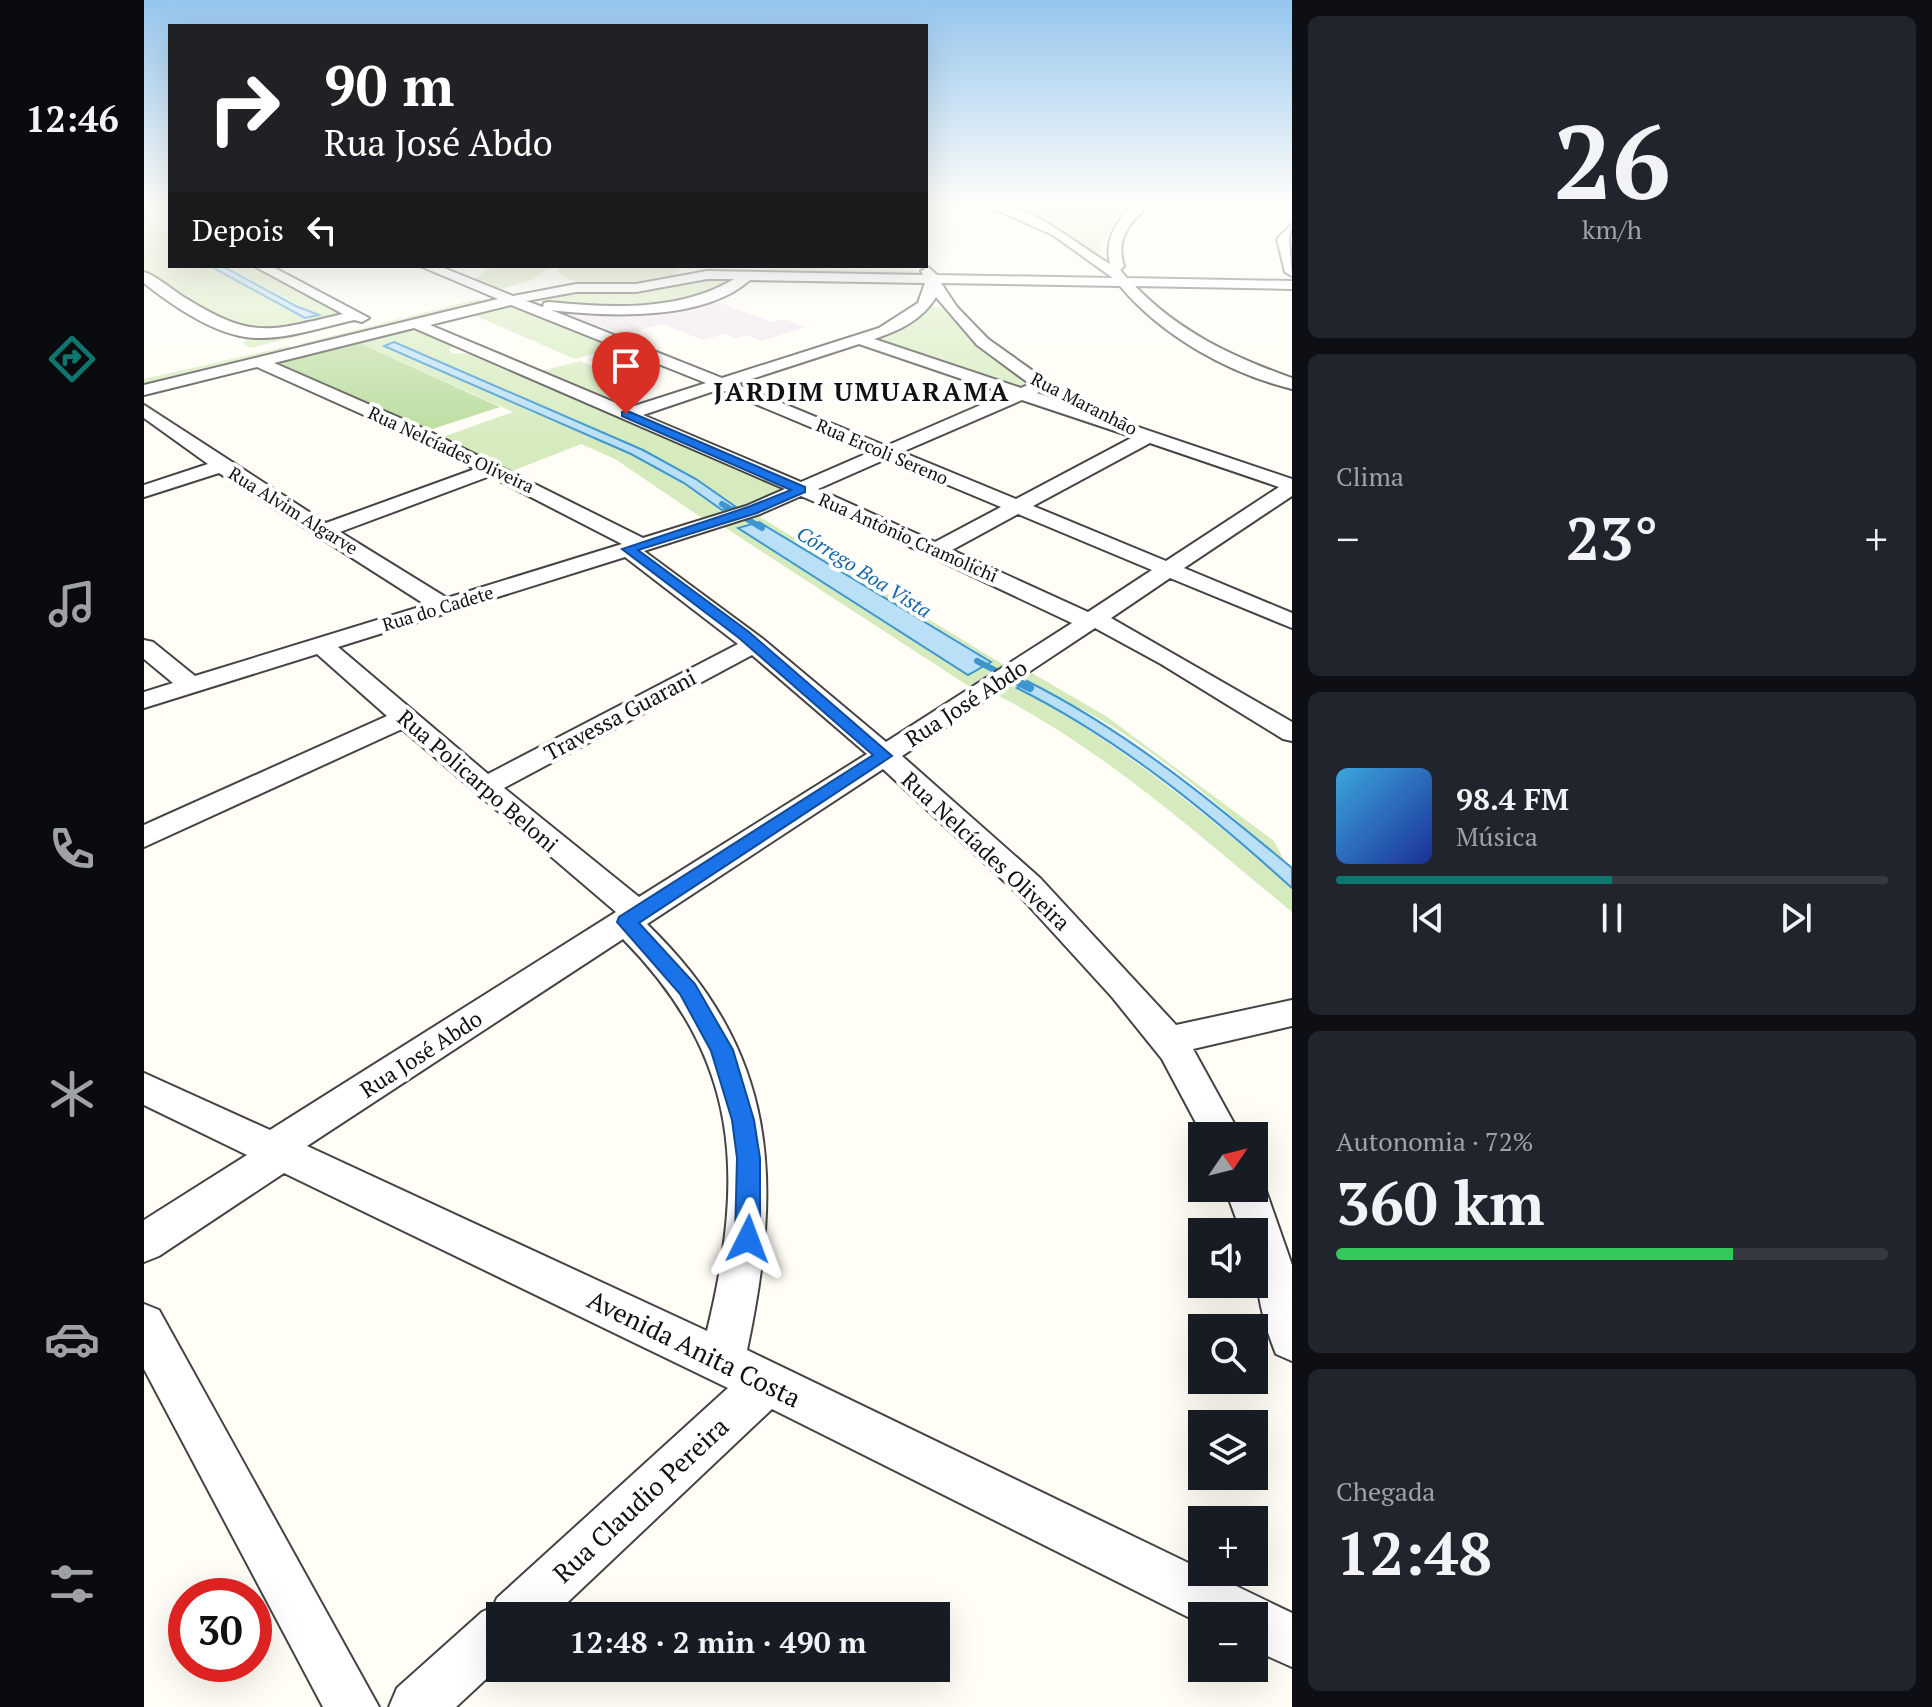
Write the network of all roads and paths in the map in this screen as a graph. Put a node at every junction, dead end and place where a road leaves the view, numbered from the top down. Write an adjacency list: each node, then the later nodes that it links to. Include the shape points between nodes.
1 (154, 285): 18 (street, via 241,332 268,333)
2 (298, 285): 18 (street)
3 (481, 285): 12 (street, Rua Ercoli Sereno)
4 (527, 285): 12 (street)
5 (577, 285): 11 (street)
6 (652, 285): 11 (street)
7 (736, 285): 15 (street, via 682,303)
8 (930, 285): 14 (street, via 931,296)
9 (936, 285): 16 (street, Rua Maranhão)
10 (1129, 285): 26 (street, via 1181,335)
11 (602, 288): 13 (street, via 564,289)
12 (490, 294): 13 (street, Rua Ercoli Sereno); 18 (street)
13 (514, 300): 15 (street); 17 (street, Rua Ercoli Sereno); 19 (street)
14 (923, 307): 16 (street); 20 (street, via 898,324)
15 (562, 308): 17 (street)
16 (952, 310): 27 (street, Rua Maranhão, via 982,344)
17 (542, 314): 25 (street, Rua Ercoli Sereno)
18 (363, 318): 21 (street)
19 (416, 324): 22 (street); 31 (street, Rua Antônio Cramolichi)
20 (859, 339): 25 (street); 29 (street, Rua Maranhão)
21 (288, 342): 22 (street); 24 (street)
22 (304, 351): 23 (street)
23 (258, 362): 28 (street); 35 (street, Rua Nelcíades Oliveira)
24 (144, 376)
25 (719, 383): 31 (street); 33 (street, Rua Ercoli Sereno)
26 (1292, 384)
27 (1042, 385): 29 (street, Rua do Cadete); 32 (street, Rua Maranhão)
28 (144, 390)
29 (1021, 394): 32 (street, Rua Maranhão); 33 (street, Rua do Cadete)
30 (144, 410): 34 (street, Rua Alvim Algarve)
31 (628, 414): 37 (street, Rua Antônio Cramolichi)
32 (1148, 437): 36 (street, Rua Maranhão); 39 (street)
33 (885, 454): 37 (street, Rua do Cadete); 39 (street, Rua Ercoli Sereno)
34 (222, 466): 38 (street); 40 (street, Rua Alvim Algarve)
35 (492, 469): 40 (street); 41 (street, Rua Nelcíades Oliveira)
36 (1292, 486): 43 (street, Rua José Abdo)
37 (801, 490): 41 (street, Rua do Cadete); 42 (street, Rua Antônio Cramolichi)
38 (144, 491)
39 (1014, 508): 42 (street); 43 (street, Rua Ercoli Sereno)
40 (325, 531): 44 (street, Rua Alvim Algarve)
41 (634, 547): 44 (street, Rua do Cadete); 47 (street, Rua Nelcíades Oliveira)
42 (936, 550): 45 (street, Rua Antônio Cramolichi)
43 (1167, 571): 45 (street, Rua José Abdo); 46 (street, Rua Ercoli Sereno)
44 (445, 607): 48 (street, Rua do Cadete)
45 (1093, 620): 53 (street, Rua Antônio Cramolichi, via 1198,675); 54 (street, Rua José Abdo)
46 (1292, 621)
47 (755, 644): 54 (street, Rua Nelcíades Oliveira); 55 (street, Travessa Guarani)
48 (321, 645): 50 (street, Rua do Cadete); 52 (street, Rua Policarpo Beloni)
49 (144, 647): 50 (street)
50 (191, 685): 51 (street, Rua do Cadete)
51 (144, 700)
52 (405, 718): 55 (street, Rua Policarpo Beloni); 56 (street)
53 (1292, 733)
54 (884, 756): 57 (street, Rua José Abdo); 59 (street, Rua Nelcíades Oliveira, via 1029,886)
55 (485, 787): 57 (street, Rua Policarpo Beloni)
56 (144, 837)
57 (632, 918): 62 (street, Rua José Abdo); 67 (street, Rua Policarpo Beloni, via 706,1018 722,1050 743,1120 748,1239)
58 (1292, 1013): 59 (street)
59 (1168, 1041): 61 (street, Rua Nelcíades Oliveira)
60 (144, 1088): 62 (street, Avenida Anita Costa)
61 (1215, 1122)
62 (278, 1151): 64 (street, Rua José Abdo); 67 (street, Avenida Anita Costa)
63 (1251, 1202): 66 (street)
64 (144, 1243)
65 (144, 1325): 74 (street)
66 (1292, 1339)
67 (722, 1361): 68 (street, Avenida Anita Costa)
68 (766, 1384): 69 (street, Rua Claudio Pereira); 70 (street, Avenida Anita Costa)
69 (530, 1602)
70 (1212, 1602)
71 (1268, 1629): 72 (street)
72 (1292, 1641)
73 (486, 1643): 75 (street)
74 (352, 1707)
75 (416, 1707)

